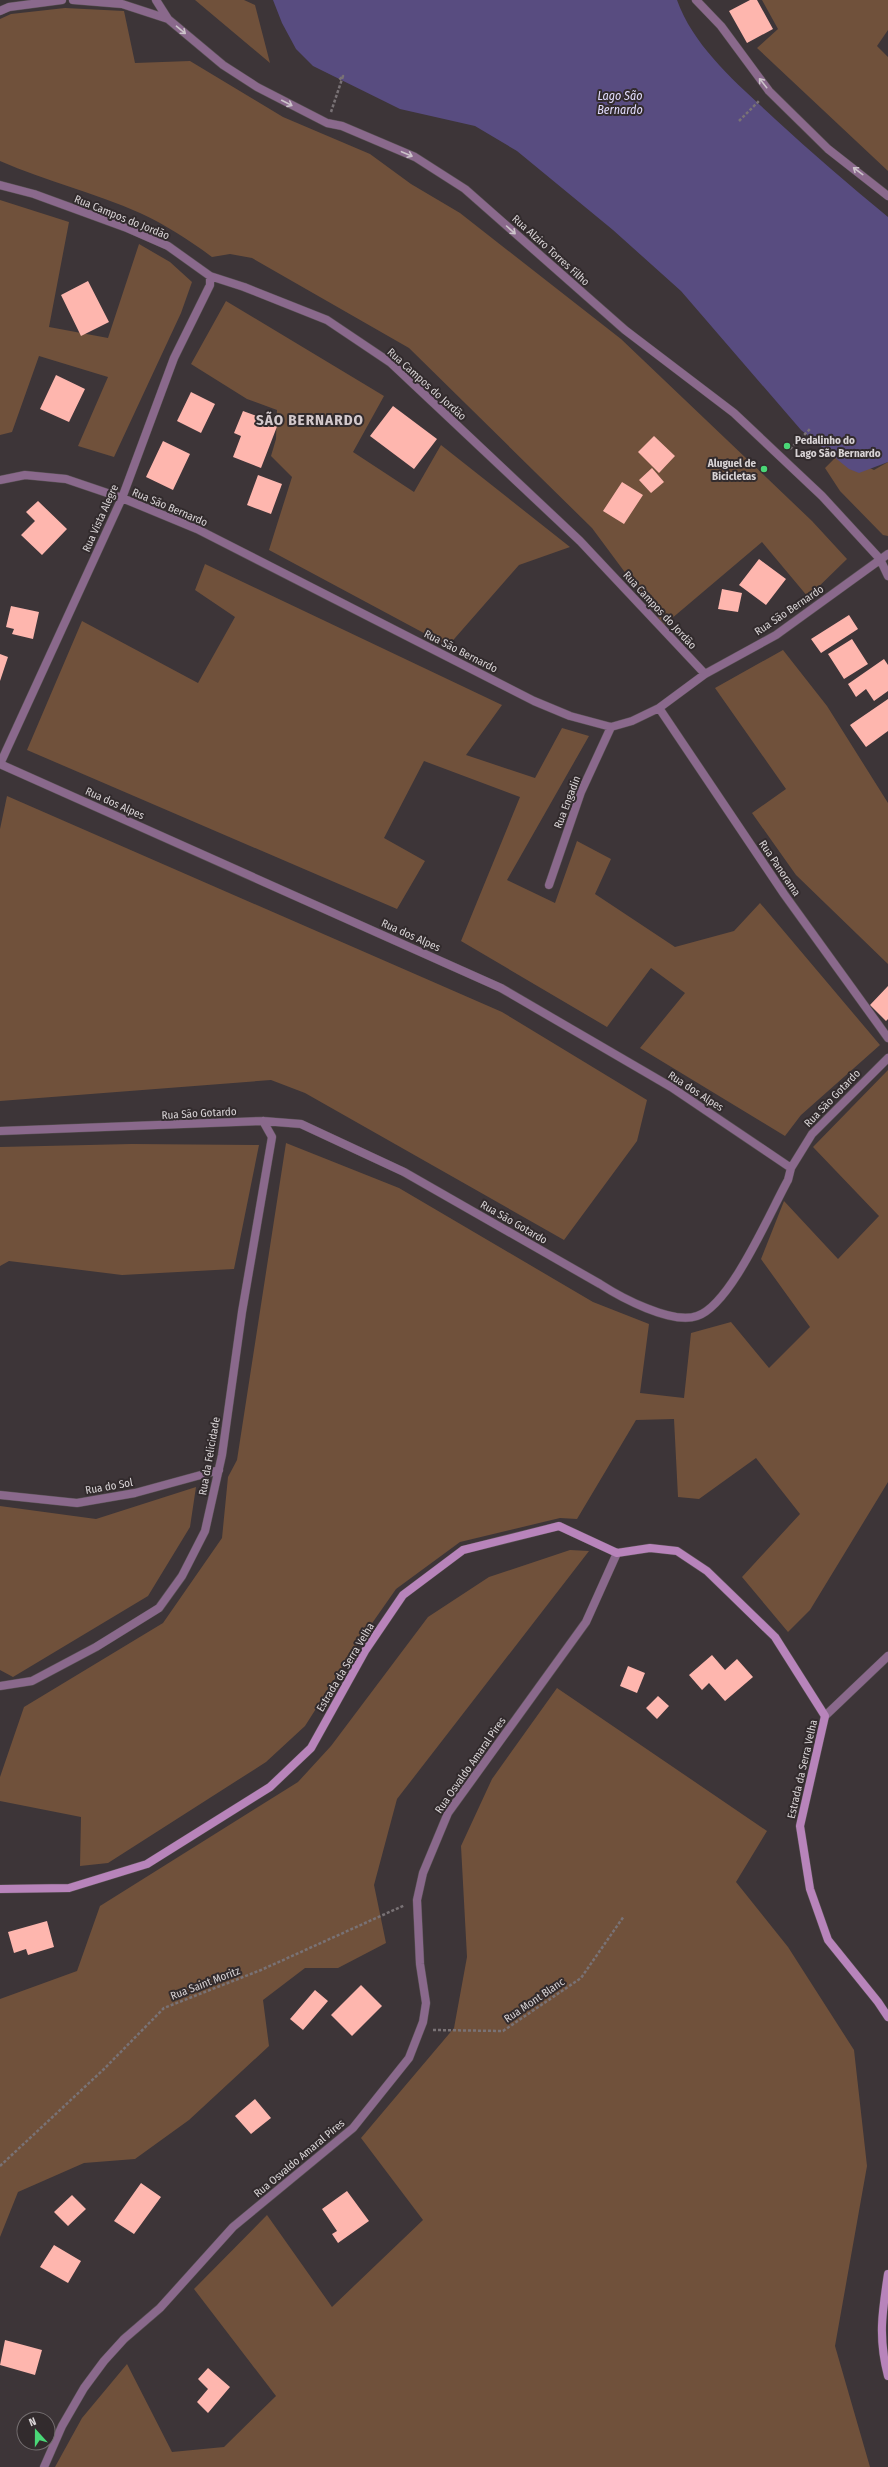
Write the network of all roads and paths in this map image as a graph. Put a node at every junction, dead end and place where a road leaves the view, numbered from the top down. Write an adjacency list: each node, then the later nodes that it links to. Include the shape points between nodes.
1 (62, 0): 5 (street, via 8,7)
2 (74, 0): 6 (street, via 122,4)
3 (156, 0): 6 (street, Rua Alziro Torres Filho)
4 (696, 0): 8 (street, one-way to 4, via 721,26)
5 (0, 11)
6 (168, 19): 10 (street, Rua Alziro Torres Filho, one-way to 10, via 223,65 251,84)
7 (339, 80): 10 (path, via 343,76)
8 (769, 91): 9 (path); 12 (street, one-way to 8, via 828,149)
9 (739, 121)
10 (327, 123): 19 (street, Rua Alziro Torres Filho, one-way to 19, via 342,126 415,158 465,188 625,330 734,413 822,496)
11 (0, 185): 13 (street, Rua Campos do Jordão, via 34,194 127,228 168,246)
12 (888, 196)
13 (210, 276): 17 (street, Rua Vista Alegre, via 210,285 174,358); 21 (street, Rua Campos do Jordão, via 327,320 391,363 580,541)
14 (810, 429): 15 (path)
15 (788, 451)
16 (0, 480): 17 (street, Rua São Bernardo, via 25,475 66,479)
17 (122, 498): 23 (street, Rua São Bernardo, via 196,529 534,701 570,716); 24 (street, Rua Vista Alegre)
18 (888, 554): 19 (street, Rua São Bernardo)
19 (880, 559): 20 (street, Rua Alziro Torres Filho); 21 (street, Rua São Bernardo, via 776,635)
20 (888, 576)
21 (705, 674): 22 (street, Rua São Bernardo)
22 (659, 708): 23 (street, Rua São Bernardo, via 632,722); 26 (street, Rua Panorama, via 784,894)
23 (611, 727): 25 (street, Rua Engadin, via 581,792)
24 (0, 764): 30 (street, Rua dos Alpes, via 501,988 671,1087)
25 (549, 885)
26 (888, 1038)
27 (888, 1058): 30 (street, Rua São Gotardo, via 812,1134)
28 (263, 1121): 29 (street, Rua São Gotardo); 30 (street, Rua São Gotardo, via 301,1124 404,1172 619,1297 649,1310 681,1317 696,1317 732,1282 788,1180); 31 (street, Rua da Felicidade, via 272,1136 242,1312)
29 (0, 1131)
30 (791, 1168)
31 (219, 1470): 32 (street, Rua do Sol, via 135,1493 76,1503); 35 (street, Rua da Felicidade, via 205,1531 182,1576 159,1608 96,1647 32,1681)
32 (0, 1495)
33 (617, 1553): 36 (street, Estrada da Serra Velha, via 650,1548 677,1551 707,1571 775,1637); 37 (street, Estrada da Serra Velha, via 559,1526 463,1550 403,1595 365,1651 311,1748 270,1787 148,1864 69,1888); 38 (street, Rua Osvaldo Amaral Pires, via 586,1622 448,1813 423,1872)
34 (888, 1656): 36 (street)
35 (0, 1686)
36 (825, 1716): 40 (street, Estrada da Serra Velha, via 800,1826 810,1889 828,1940)
37 (0, 1889)
38 (417, 1900): 41 (street, Rua Osvaldo Amaral Pires, via 420,1964 426,2003); 42 (path, Rua Saint Moritz, via 261,1970 164,2008 104,2069)
39 (624, 1916): 41 (path, Rua Mont Blanc, via 580,1978 503,2031 428,2030)
40 (888, 2018)
41 (423, 2022): 45 (street, Rua Osvaldo Amaral Pires, via 409,2058 353,2128 233,2227 160,2308 124,2339 104,2361 84,2388 62,2426)
42 (0, 2166)
43 (888, 2274): 44 (street, via 882,2311 881,2350)
44 (888, 2376)
45 (44, 2467)

